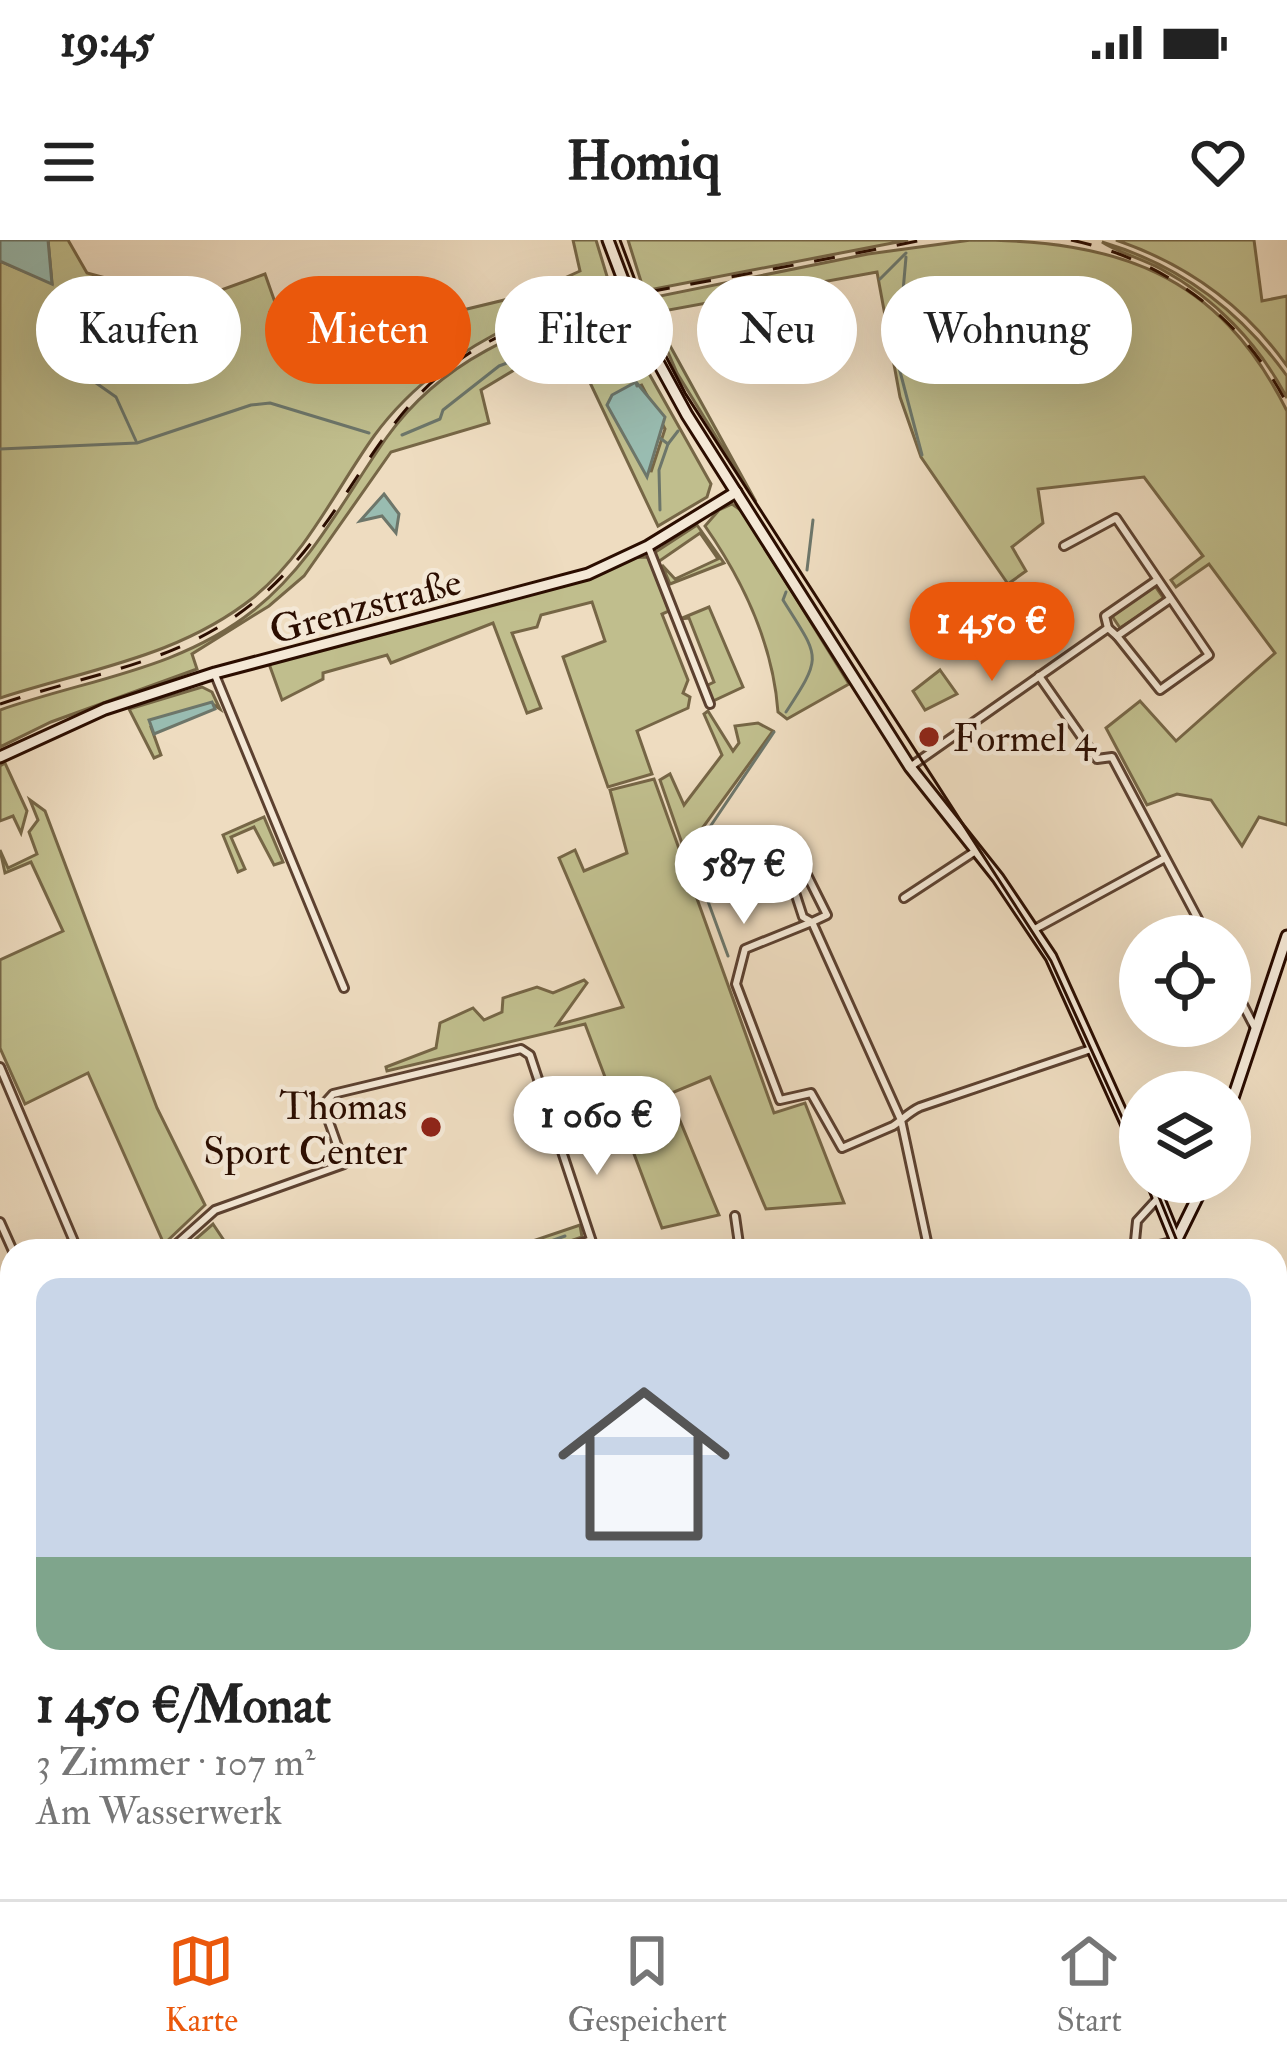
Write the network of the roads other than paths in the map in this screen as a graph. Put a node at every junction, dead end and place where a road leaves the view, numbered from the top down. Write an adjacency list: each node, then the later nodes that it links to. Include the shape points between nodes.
1 (608, 240): 2 (main road, via 645,338)
2 (736, 491): 3 (main road, Grenzstraße); 13 (main road)
3 (648, 546): 9 (main road, Grenzstraße, via 536,591); 11 (street)
4 (1064, 546): 5 (street, via 1116,518)
5 (1157, 580): 6 (street); 7 (street, via 1105,616)
6 (1170, 599): 8 (street); 8 (street, via 1209,655 1164,689 1148,681)
7 (1108, 628): 8 (street); 10 (street)
8 (1117, 636)
9 (215, 674): 12 (main road, Grenzstraße, via 105,709); 21 (street)
10 (1040, 676): 13 (street); 15 (street, via 1097,759 1112,757)
11 (710, 704)
12 (0, 757)
13 (910, 767): 14 (main road)
14 (974, 852): 16 (street); 19 (main road)
15 (1165, 858): 17 (street); 19 (street)
16 (904, 898)
17 (1196, 915)
18 (812, 922): 18 (street, via 827,915 807,875 790,884); 28 (street); 28 (street, via 745,950 736,984 780,1100 811,1093 842,1148)
19 (1033, 930): 24 (main road)
20 (1287, 936): 23 (main road)
21 (344, 988)
22 (1251, 1020): 23 (street)
23 (1256, 1029): 26 (main road)
24 (1095, 1048): 27 (main road); 28 (street, via 958,1092)
25 (0, 1066): 35 (street)
26 (1242, 1071)
27 (1119, 1105)
28 (901, 1120): 39 (street)
29 (1153, 1203): 40 (street, via 1137,1221)
30 (1160, 1203): 33 (main road)
31 (1198, 1203): 32 (main road)
32 (1195, 1210): 33 (main road); 42 (main road)
33 (1165, 1214): 41 (main road)
34 (735, 1216): 38 (street)
35 (72, 1239)
36 (183, 1239): 37 (street, via 215,1210 344,1164 323,1106 333,1094 521,1049 530,1055)
37 (591, 1239)
38 (738, 1239)
39 (926, 1239)
40 (1135, 1239)
41 (1175, 1239)
42 (1181, 1239)

